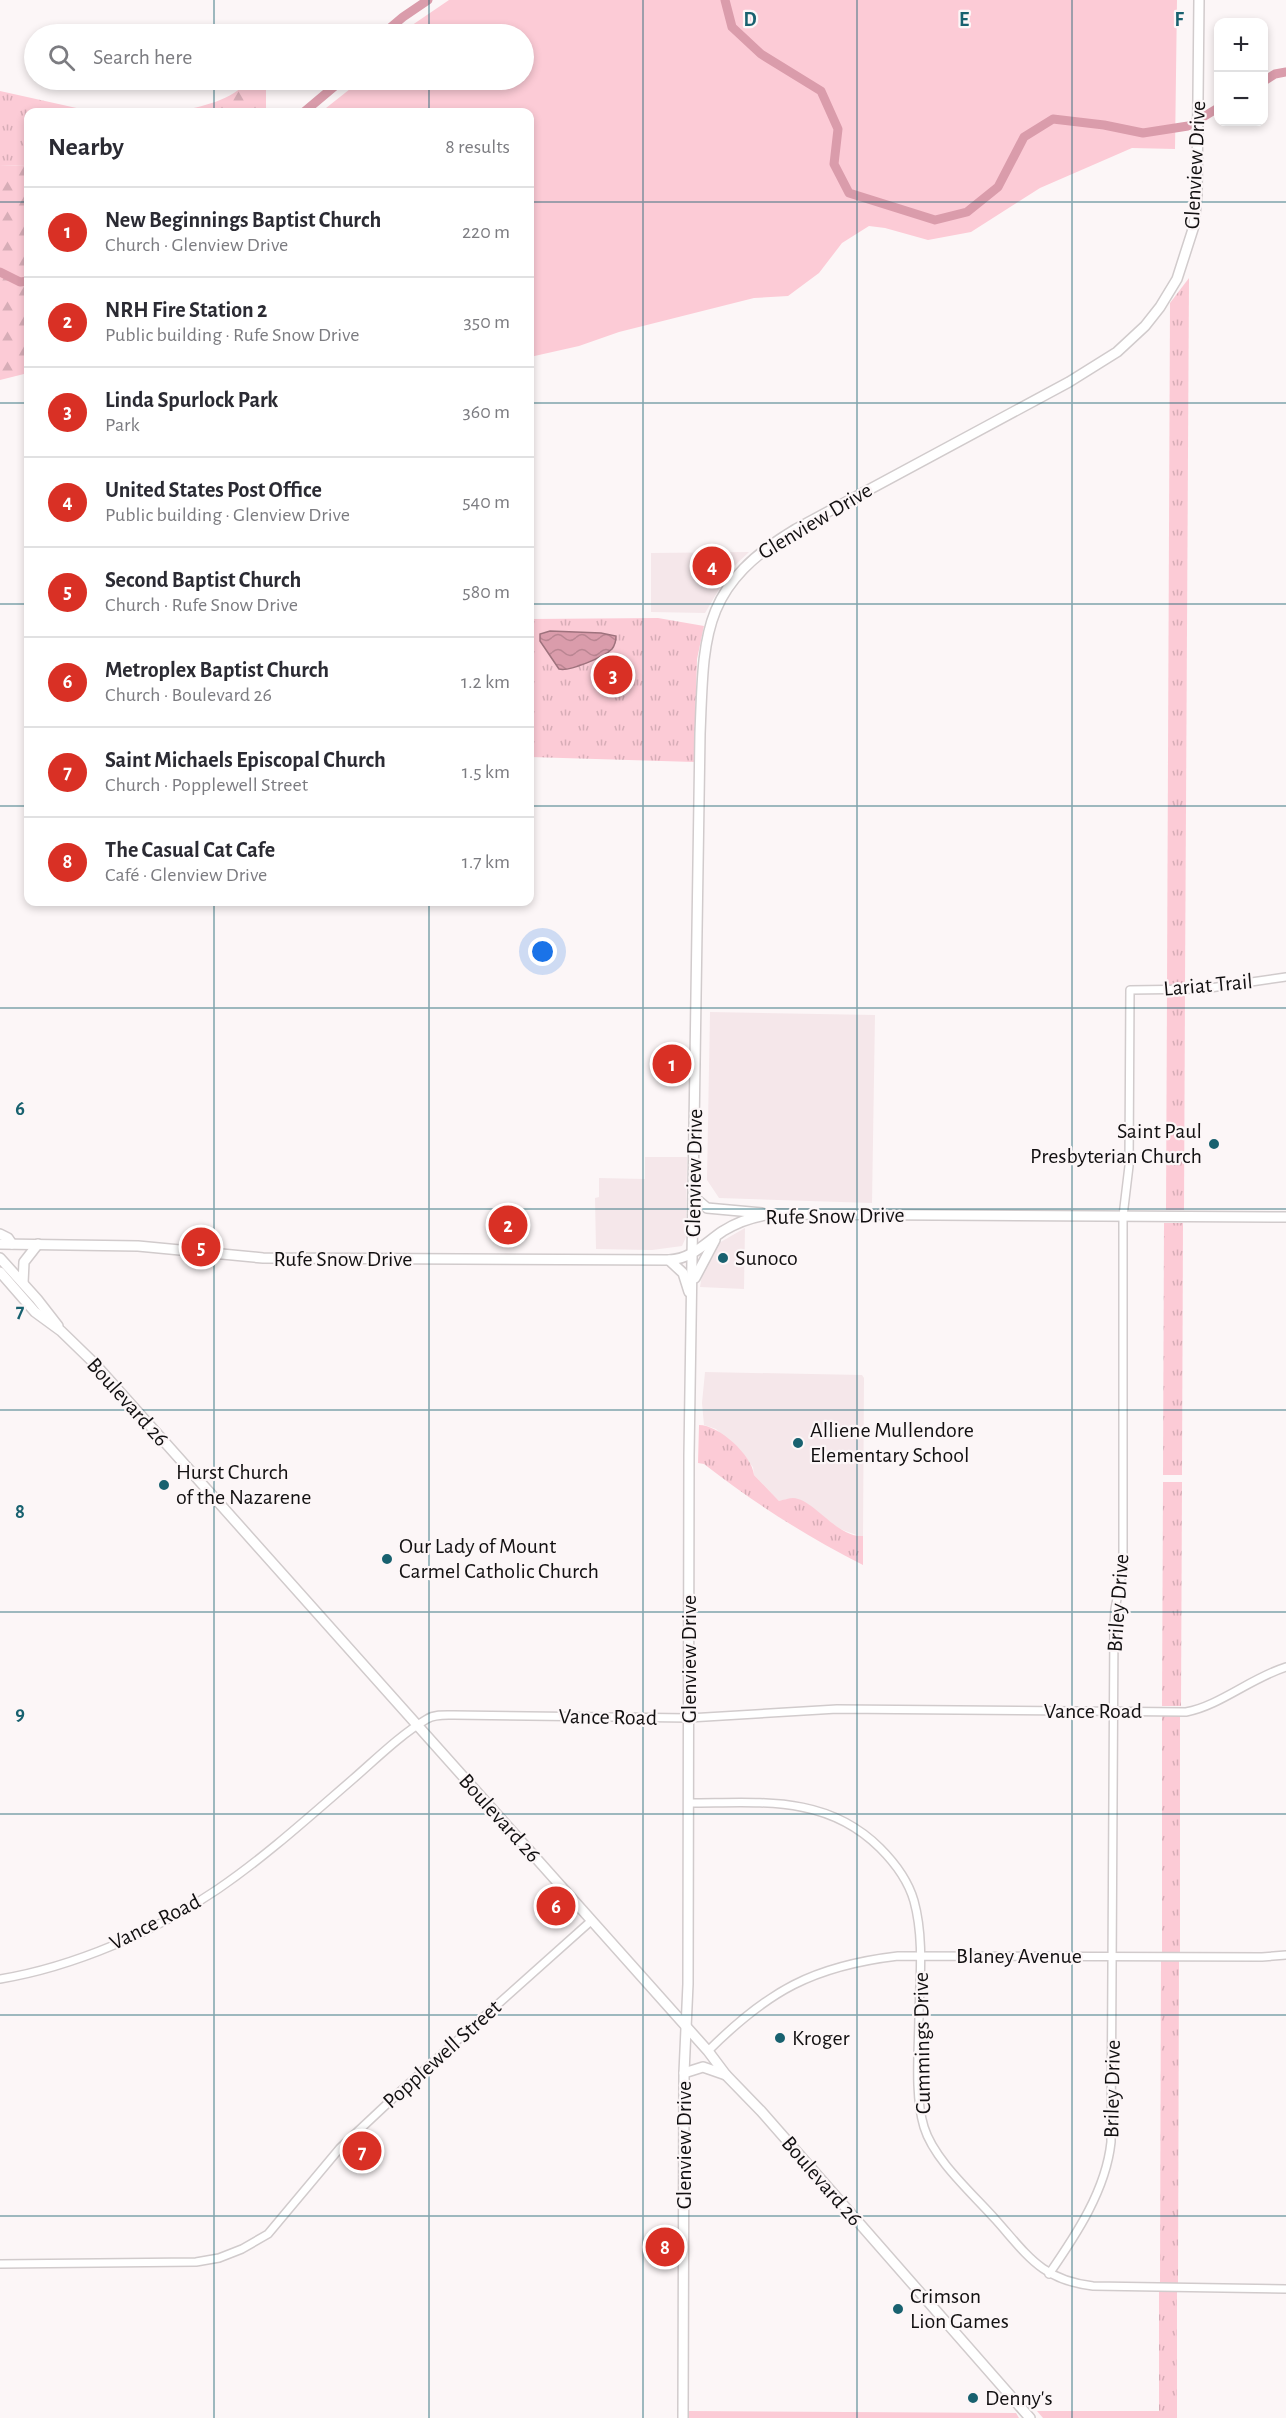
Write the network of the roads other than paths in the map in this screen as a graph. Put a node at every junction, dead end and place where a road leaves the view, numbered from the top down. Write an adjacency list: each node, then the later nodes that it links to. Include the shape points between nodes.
1 (1199, 0): 4 (main road, Glenview Drive, via 1194,226 1174,285 1160,307 1127,344 1069,382 759,552 726,588 711,619 703,667 700,734)
2 (1286, 976): 3 (street, Lariat Trail, via 1203,989)
3 (1130, 990): 6 (street, Briley Drive, via 1129,1166)
4 (694, 1197): 5 (main road, via 707,1208); 13 (main road, Glenview Drive)
5 (773, 1214): 6 (main road, Rufe Snow Drive); 9 (main road, Rufe Snow Drive, via 741,1222)
6 (1123, 1216): 7 (main road, Rufe Snow Drive); 22 (street, Briley Drive, via 1123,1568 1115,1610)
7 (1286, 1216)
8 (0, 1234): 11 (main road)
9 (715, 1238): 13 (main road, Rufe Snow Drive); 18 (main road)
10 (0, 1244): 11 (main road, Rufe Snow Drive)
11 (12, 1244): 12 (main road, Rufe Snow Drive)
12 (38, 1244): 15 (main road, Rufe Snow Drive, via 138,1246 263,1258); 17 (main road, via 24,1262)
13 (693, 1254): 15 (main road, Rufe Snow Drive); 18 (main road, Glenview Drive)
14 (0, 1258): 17 (main road, Boulevard 26)
15 (669, 1260): 19 (main road, via 683,1273)
16 (0, 1272): 20 (main road, Boulevard 26, via 35,1312)
17 (23, 1283): 20 (main road, Boulevard 26)
18 (693, 1283): 19 (main road, Glenview Drive)
19 (692, 1307): 23 (main road, Glenview Drive)
20 (61, 1330): 24 (main road, Boulevard 26)
21 (1286, 1667): 22 (street, Vance Road, via 1196,1710)
22 (1114, 1711): 23 (street, Vance Road, via 837,1709); 29 (street, Briley Drive)
23 (689, 1718): 24 (street, Vance Road, via 444,1715 429,1717); 25 (main road, Glenview Drive)
24 (417, 1726): 26 (main road, Boulevard 26); 30 (street, Vance Road, via 249,1868 215,1892 147,1929 73,1962)
25 (688, 1803): 28 (street, Cummings Drive, via 789,1804 821,1810 851,1824 890,1858 906,1881 914,1901); 31 (main road, Glenview Drive)
26 (591, 1921): 31 (main road, Boulevard 26); 35 (street, Popplewell Street, via 340,2148 268,2234 251,2244 219,2258 196,2262)
27 (1286, 1955): 29 (street, Blaney Avenue)
28 (920, 1956): 29 (street, Blaney Avenue); 32 (street, Blaney Avenue, via 872,1959 801,1980 739,2020); 36 (street, Cummings Drive, via 920,2100 924,2128 945,2163)
29 (1113, 1956): 36 (street, Briley Drive, via 1110,2154 1086,2214)
30 (0, 1979)
31 (686, 2027): 32 (main road, Boulevard 26); 33 (main road, Glenview Drive)
32 (708, 2051): 33 (main road); 34 (main road, Boulevard 26)
33 (684, 2073): 34 (main road, via 703,2067); 38 (main road, Glenview Drive)
34 (726, 2075): 39 (main road, Boulevard 26)
35 (0, 2264)
36 (1049, 2274): 37 (street, Cummings Drive, via 1093,2286)
37 (1286, 2289)
38 (683, 2418)
39 (1030, 2418)

